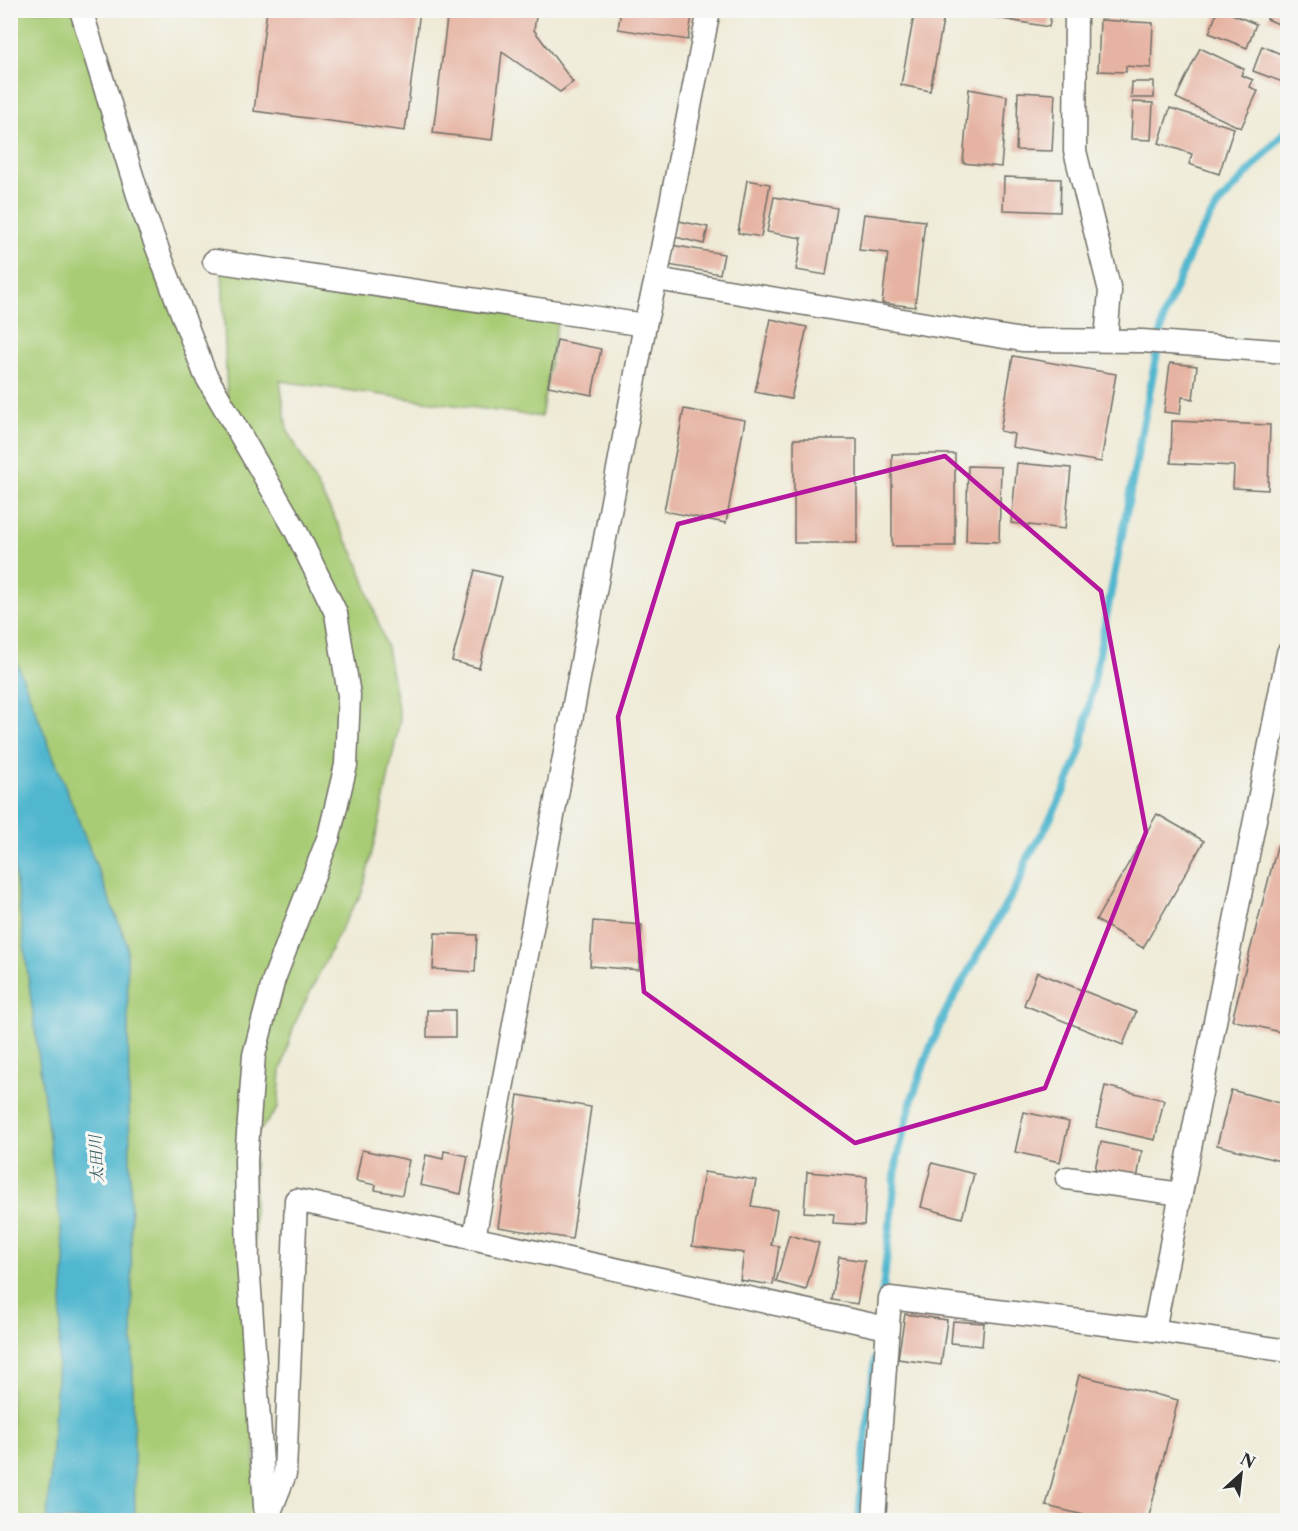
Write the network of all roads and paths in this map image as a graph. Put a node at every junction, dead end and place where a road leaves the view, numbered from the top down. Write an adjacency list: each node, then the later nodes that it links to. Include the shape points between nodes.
1 (81, 10): 16 (street, via 142,208 205,374 295,529 336,613 349,695 346,765 329,836 274,979 254,1055 246,1160 248,1262)
2 (709, 10): 5 (street)
3 (1076, 10): 7 (street, via 1075,151 1110,291)
4 (214, 261): 6 (street)
5 (656, 279): 6 (street); 7 (street, via 1022,340)
6 (645, 325): 12 (street)
7 (1106, 340): 8 (street)
8 (1287, 352)
9 (1287, 653): 11 (street)
10 (1067, 1178): 11 (street)
11 (1181, 1194): 14 (street)
12 (474, 1238): 13 (street); 16 (street, via 296,1200 285,1474)
13 (887, 1328): 14 (street, via 890,1298); 17 (street)
14 (1154, 1330): 15 (street)
15 (1287, 1351)
16 (266, 1521)
17 (874, 1521)

